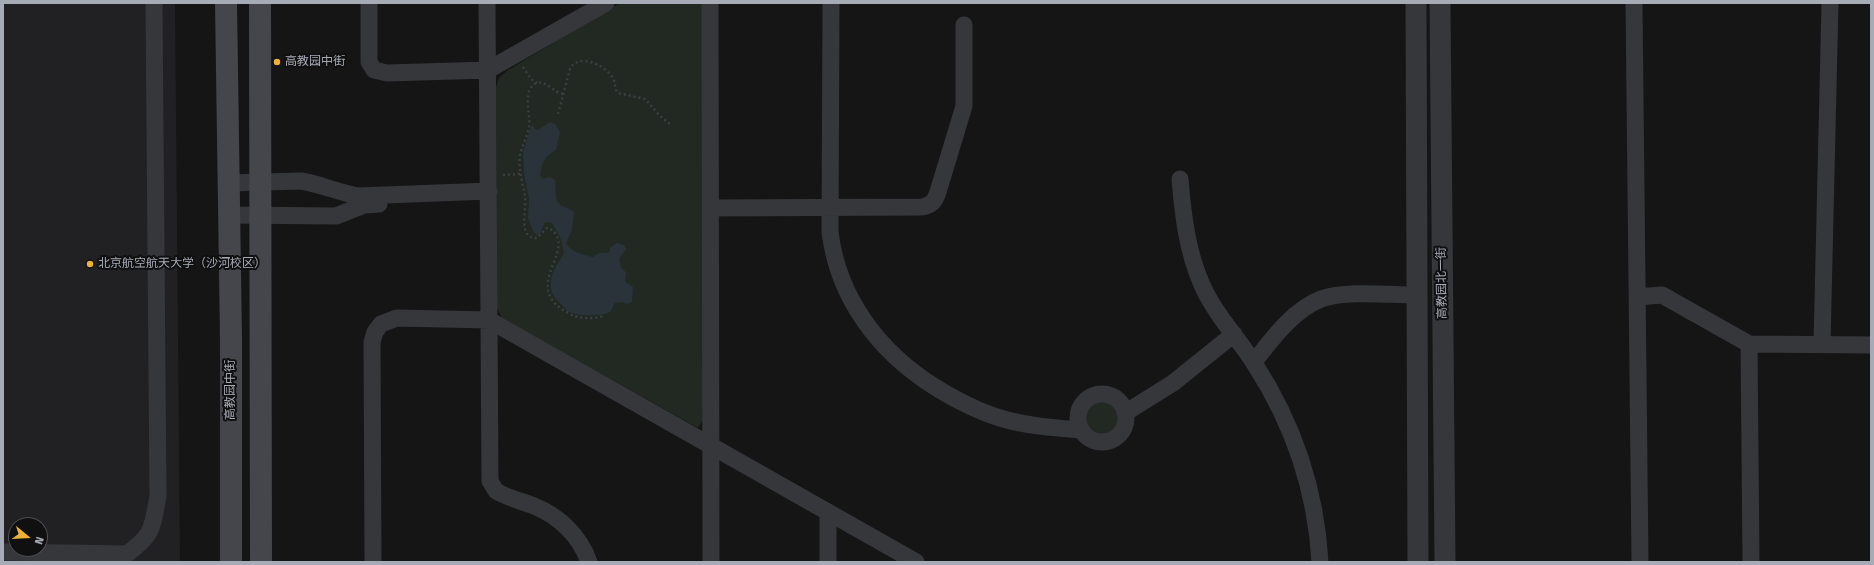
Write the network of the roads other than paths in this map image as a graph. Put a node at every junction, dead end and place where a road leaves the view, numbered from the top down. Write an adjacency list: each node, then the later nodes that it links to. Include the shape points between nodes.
1 (154, 3): 35 (street, via 158,496 151,530 142,543 127,554)
2 (226, 3): 17 (main road, 高教园中街)
3 (260, 3): 16 (main road)
4 (369, 3): 14 (street, via 369,57 374,70 387,73)
5 (487, 3): 14 (street)
6 (606, 3): 14 (street)
7 (710, 3): 19 (street)
8 (831, 3): 20 (street)
9 (1416, 3): 23 (street, 高教园北一街)
10 (1440, 3): 45 (street, 高教园北一街)
11 (1634, 3): 24 (street)
12 (1830, 3): 28 (street)
13 (964, 25): 20 (street, via 964,106 934,201 922,207)
14 (488, 70): 18 (street)
15 (1180, 179): 26 (street, via 1184,222 1195,267 1211,303)
16 (260, 181): 17 (street); 18 (street, via 312,182 359,196); 22 (main road)
17 (229, 183): 21 (main road, 高教园中街)
18 (489, 196): 22 (street, via 371,204 336,216); 25 (street)
19 (710, 208): 20 (street); 33 (street)
20 (829, 208): 32 (street, via 832,249 846,289 878,341 896,359 952,397 988,414 1016,422)
21 (229, 215): 22 (street); 36 (main road, 高教园中街)
22 (260, 215): 37 (main road)
23 (1417, 295): 30 (street, via 1342,295 1321,299 1295,316); 44 (street, 高教园北一街)
24 (1636, 297): 27 (street, via 1662,295); 46 (street)
25 (489, 320): 33 (street); 38 (street, via 397,318 386,321 375,332 372,342); 39 (street, via 491,485 500,494 541,509 556,518 574,535)
26 (1234, 334): 30 (street); 31 (street, via 1173,384)
27 (1748, 344): 28 (street); 47 (street)
28 (1822, 344): 29 (street)
29 (1871, 344)
30 (1254, 362): 43 (street, via 1290,429 1305,471 1316,517)
31 (1125, 413): 32 (street, via 1122,432 1109,441 1093,440); 32 (street, via 1120,402 1114,397 1100,394 1092,396 1081,406 1078,422)
32 (1081, 430)
33 (712, 446): 34 (street); 40 (street)
34 (828, 512): 41 (street); 42 (street)
35 (3, 552)
36 (231, 562)
37 (261, 562)
38 (373, 562)
39 (589, 562)
40 (711, 562)
41 (828, 562)
42 (916, 562)
43 (1320, 562)
44 (1418, 562)
45 (1445, 562)
46 (1640, 562)
47 (1751, 562)

